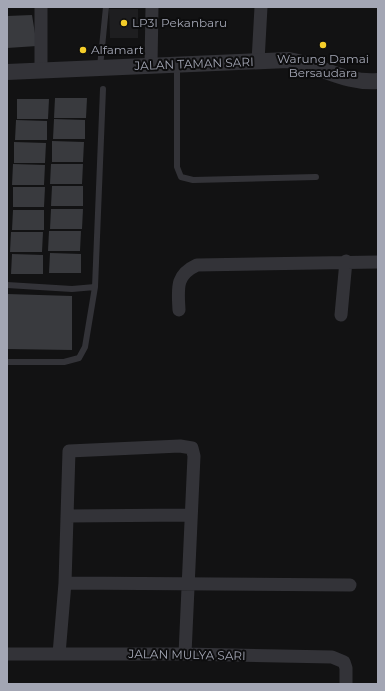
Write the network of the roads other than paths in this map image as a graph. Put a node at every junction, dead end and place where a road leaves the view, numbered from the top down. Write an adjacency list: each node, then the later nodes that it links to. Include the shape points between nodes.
1 (42, 7): 9 (street)
2 (106, 7): 8 (lane)
3 (152, 7): 6 (street)
4 (261, 7): 5 (street)
5 (258, 62): 7 (street, JALAN TAMAN SARI); 11 (street, JALAN TAMAN SARI, via 303,62 356,82)
6 (151, 65): 7 (street, JALAN TAMAN SARI); 8 (street, JALAN TAMAN SARI)
7 (177, 65): 13 (lane, via 177,167 181,177 193,180)
8 (100, 67): 9 (street, JALAN TAMAN SARI)
9 (41, 70): 10 (street, JALAN TAMAN SARI)
10 (7, 72)
11 (378, 81)
12 (103, 89): 17 (lane)
13 (316, 177)
14 (346, 261): 15 (street); 18 (street, via 197,265 187,269 182,275 178,290); 19 (street)
15 (378, 262)
16 (7, 285): 17 (lane)
17 (95, 287): 20 (lane, via 85,347 79,358 64,362)
18 (179, 310)
19 (341, 316)
20 (7, 362)
21 (191, 515): 22 (street); 22 (street, via 193,451 189,446 180,446 69,451); 24 (street)
22 (67, 516): 23 (street)
23 (65, 583): 24 (street); 27 (street)
24 (189, 584): 25 (street); 28 (street)
25 (350, 585)
26 (7, 654): 27 (street, JALAN MULYA SARI)
27 (59, 654): 28 (street, JALAN MULYA SARI)
28 (185, 654): 29 (street, JALAN MULYA SARI, via 332,657 344,662)
29 (346, 684)

